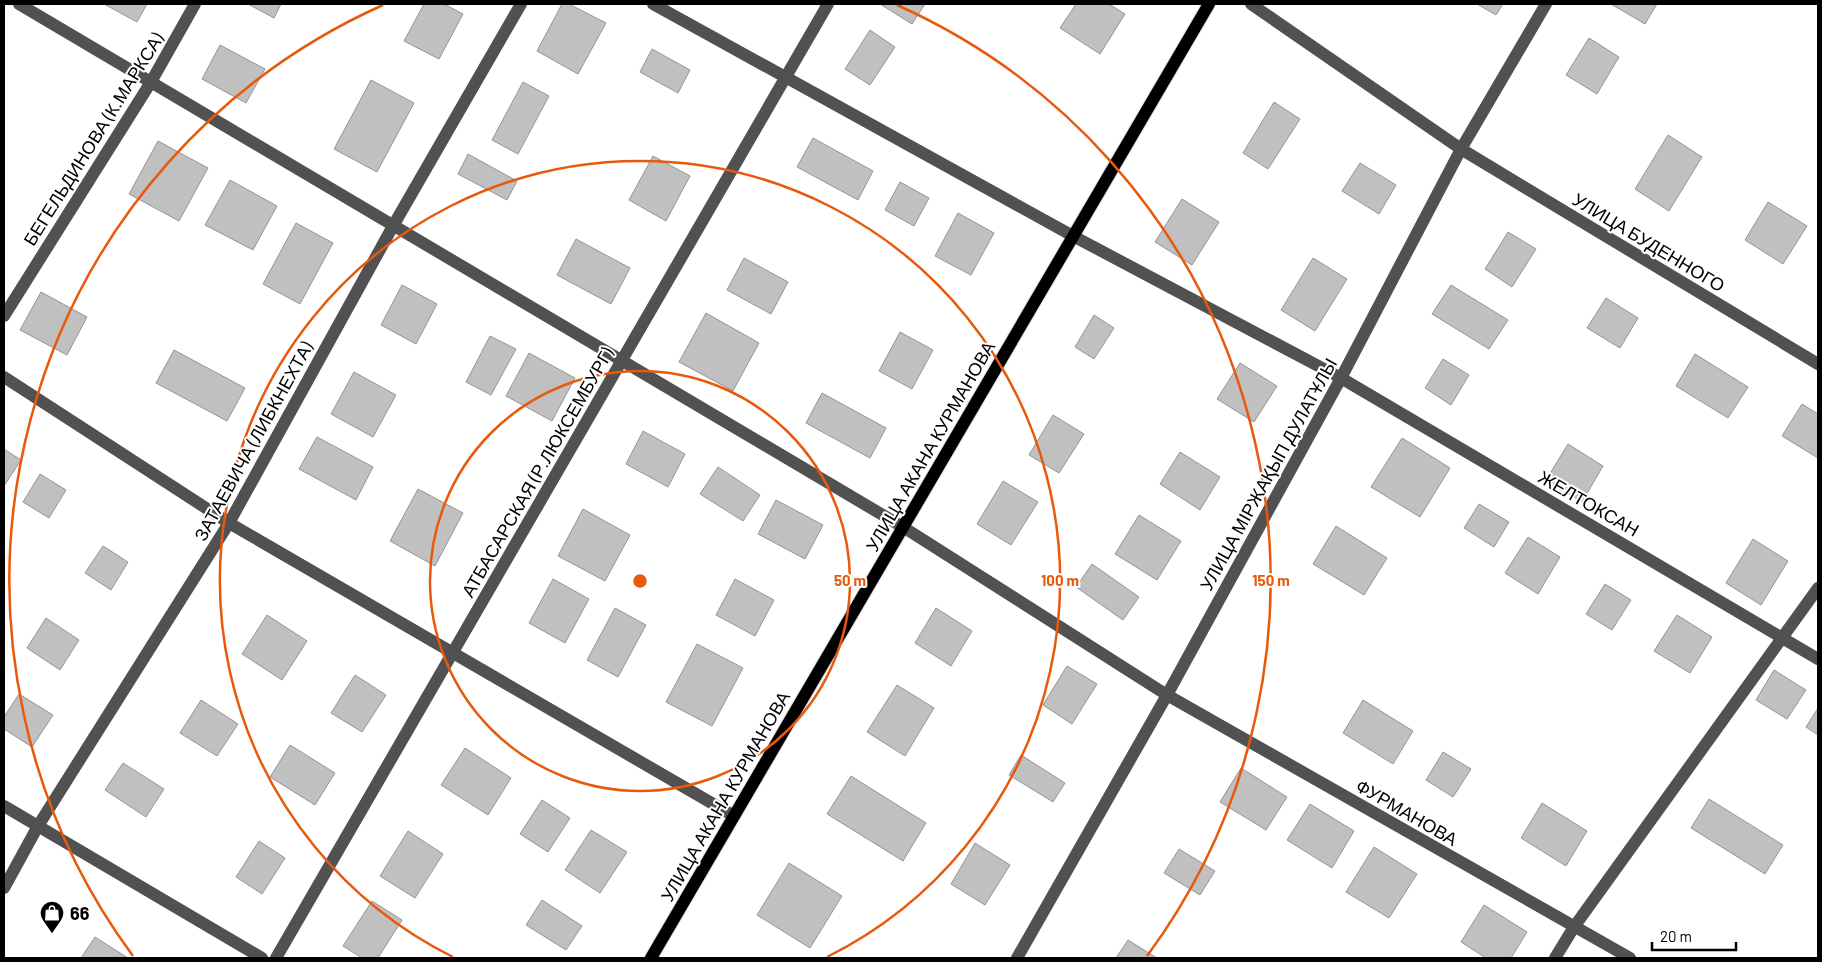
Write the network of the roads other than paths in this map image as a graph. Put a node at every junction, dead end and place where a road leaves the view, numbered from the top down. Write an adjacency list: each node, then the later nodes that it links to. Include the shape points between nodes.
1 (19, 4): 10 (street, ФУРМАНОВА)
2 (195, 4): 10 (street, БЕГЕЛЬДИНОВА (К.МАРКСА))
3 (521, 4): 12 (street, ЗАТАЕВИЧА (ЛИБКНЕХТА))
4 (653, 4): 9 (street, ЖЕЛТОКСАН)
5 (828, 4): 9 (street, АТБАСАРСКАЯ (Р.ЛЮКСЕМБУРГ))
6 (1208, 4): 13 (main road, УЛИЦА АКАНА КУРМАНОВА)
7 (1251, 4): 11 (street, УЛИЦА БУДЕННОГО)
8 (1546, 4): 11 (street, УЛИЦА МІРЖАҚЫП ДУЛАТҰЛЫ)
9 (786, 77): 13 (street, ЖЕЛТОКСАН); 15 (street, АТБАСАРСКАЯ (Р.ЛЮКСЕМБУРГ))
10 (151, 82): 12 (street, ФУРМАНОВА); 14 (street, БЕГЕЛЬДИНОВА (К.МАРКСА))
11 (1461, 148): 16 (street, УЛИЦА БУДЕННОГО); 18 (street, УЛИЦА МІРЖАҚЫП ДУЛАТҰЛЫ)
12 (393, 226): 15 (street, ФУРМАНОВА); 19 (street, ЗАТАЕВИЧА (ЛИБКНЕХТА))
13 (1073, 236): 18 (street, ЖЕЛТОКСАН); 20 (main road, УЛИЦА АКАНА КУРМАНОВА)
14 (4, 316)
15 (622, 361): 20 (street, ФУРМАНОВА); 23 (street, АТБАСАРСКАЯ (Р.ЛЮКСЕМБУРГ))
16 (1818, 364)
17 (4, 377): 19 (street)
18 (1341, 378): 22 (street, ЖЕЛТОКСАН); 25 (street, УЛИЦА МІРЖАҚЫП ДУЛАТҰЛЫ)
19 (229, 523): 23 (street); 28 (street, ЗАТАЕВИЧА (ЛИБКНЕХТА))
20 (903, 528): 25 (street, ФУРМАНОВА); 27 (main road, УЛИЦА АКАНА КУРМАНОВА)
21 (1818, 588): 22 (street)
22 (1783, 636): 24 (street, ЖЕЛТОКСАН); 30 (street)
23 (453, 652): 27 (street); 32 (street, АТБАСАРСКАЯ (Р.ЛЮКСЕМБУРГ))
24 (1818, 658)
25 (1167, 695): 30 (street, ФУРМАНОВА); 34 (street, УЛИЦА МІРЖАҚЫП ДУЛАТҰЛЫ)
26 (4, 806): 28 (street)
27 (734, 816): 33 (main road, УЛИЦА АКАНА КУРМАНОВА)
28 (38, 826): 29 (street, ЗАТАЕВИЧА (ЛИБКНЕХТА)); 31 (street)
29 (4, 888)
30 (1574, 927): 35 (street); 36 (street, ФУРМАНОВА)
31 (262, 958)
32 (276, 958)
33 (651, 958)
34 (1017, 958)
35 (1555, 958)
36 (1630, 958)

